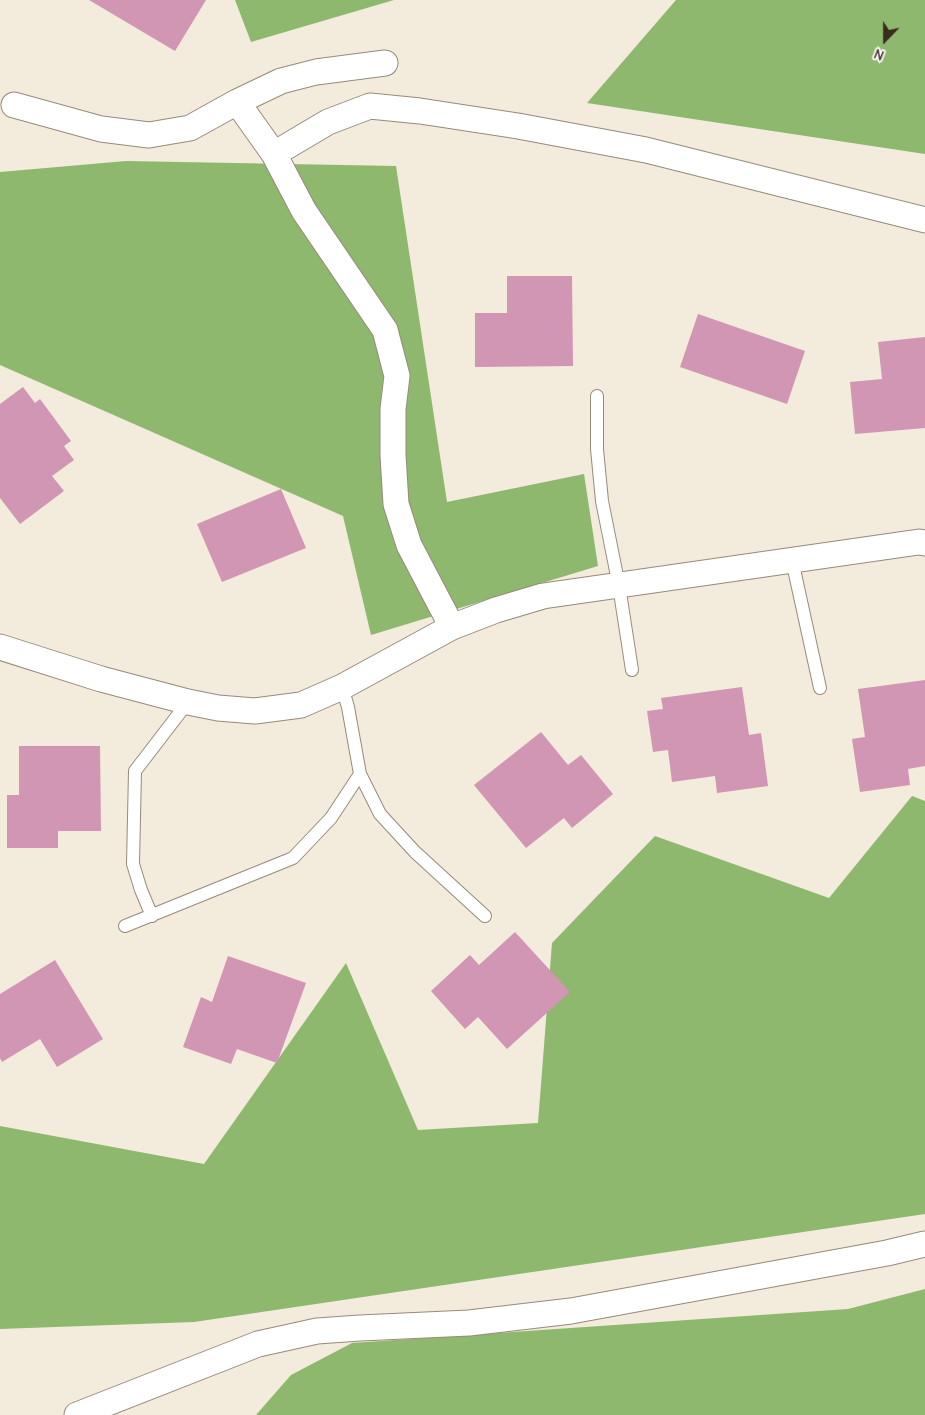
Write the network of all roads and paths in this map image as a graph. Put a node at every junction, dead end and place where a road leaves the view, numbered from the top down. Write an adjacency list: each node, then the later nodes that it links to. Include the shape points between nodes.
1 (385, 63): 2 (street, via 316,72 281,82)
2 (237, 102): 3 (street, via 190,128 149,135 101,129); 4 (street)
3 (14, 105)
4 (274, 154): 5 (street, via 328,122 370,106 420,111 646,150); 10 (street, via 304,211 385,330 397,376 393,409 396,504 409,545)
5 (925, 220)
6 (596, 396): 9 (lane, via 602,501)
7 (925, 543): 8 (street)
8 (792, 560): 9 (street); 14 (lane)
9 (618, 586): 10 (street, via 543,596); 12 (lane)
10 (452, 627): 13 (street)
11 (0, 647): 15 (street)
12 (632, 670)
13 (342, 687): 15 (street, via 301,705 255,711); 16 (lane)
14 (820, 688)
15 (188, 702): 17 (lane, via 135,771 133,864)
16 (360, 774): 17 (lane, via 331,818 293,858); 18 (lane, via 380,814 415,852)
17 (152, 916): 19 (lane)
18 (485, 916)
19 (125, 926)
20 (925, 1244): 21 (street, via 571,1311 469,1324 317,1331 258,1344)
21 (77, 1415)

